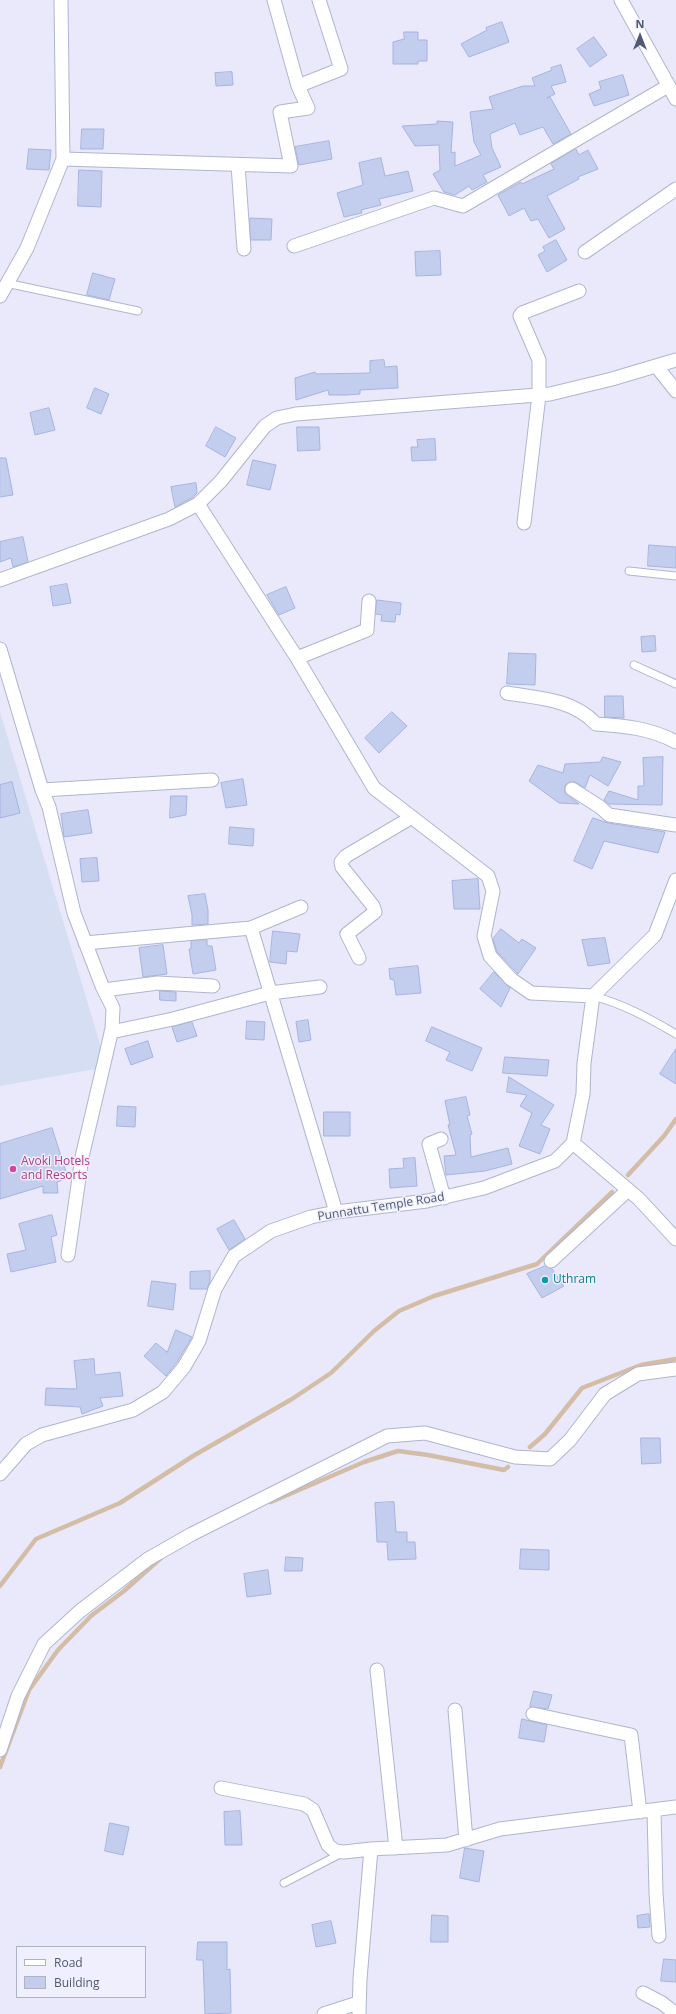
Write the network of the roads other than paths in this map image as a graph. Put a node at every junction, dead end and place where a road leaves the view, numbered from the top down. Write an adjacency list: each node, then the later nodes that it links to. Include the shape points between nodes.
1 (61, 0): 8 (street)
2 (274, 0): 5 (street)
3 (319, 0): 5 (street, via 341,69)
4 (621, 0): 6 (street)
5 (298, 86): 9 (street, via 308,108 280,112 291,166)
6 (668, 86): 7 (street); 11 (street, via 463,206 434,198)
7 (676, 99)
8 (63, 159): 9 (street); 14 (street, via 27,248)
9 (238, 165): 12 (street)
10 (676, 189): 13 (street)
11 (294, 246)
12 (244, 249)
13 (585, 252)
14 (6, 283): 16 (street); 17 (lane)
15 (579, 291): 21 (street, via 520,316 539,360)
16 (0, 296)
17 (138, 311)
18 (676, 360): 19 (street)
19 (657, 367): 20 (street); 21 (street, via 550,394)
20 (676, 391)
21 (539, 394): 22 (street, via 277,418 265,426 221,481); 23 (street)
22 (198, 504): 26 (street, via 169,519); 29 (street)
23 (524, 522)
24 (630, 571): 25 (lane)
25 (676, 576)
26 (0, 580)
27 (369, 602): 29 (street, via 368,630)
28 (0, 648): 36 (street)
29 (297, 658): 37 (street, via 374,788)
30 (634, 665): 31 (lane)
31 (676, 684)
32 (507, 693): 33 (street, via 554,701 574,707 588,715 596,724 658,732)
33 (676, 742)
34 (212, 780): 36 (street)
35 (572, 789): 38 (street, via 609,815)
36 (42, 790): 42 (street, via 49,807 74,913)
37 (412, 817): 43 (street, via 346,856 341,862 375,912 347,934); 48 (street, via 488,876 493,891 484,936 490,956 511,980 531,993)
38 (676, 825)
39 (676, 880): 48 (street, via 655,935)
40 (301, 907): 41 (street)
41 (251, 928): 42 (street); 47 (street)
42 (85, 943): 46 (street)
43 (359, 958)
44 (213, 986): 46 (street, via 158,983)
45 (320, 987): 47 (street)
46 (104, 990): 49 (street, via 113,1008)
47 (270, 993): 49 (street, via 174,1019); 55 (street)
48 (593, 996): 50 (lane, via 615,1002); 52 (street, via 584,1063 583,1094)
49 (112, 1032): 57 (street, via 82,1157)
50 (676, 1034)
51 (442, 1139): 54 (street, via 429,1144)
52 (573, 1143): 53 (street); 54 (street, Punnattu Temple Road, via 555,1161 484,1188)
53 (628, 1190): 56 (street); 58 (street)
54 (444, 1198): 55 (street, Punnattu Temple Road)
55 (336, 1212): 60 (street, Punnattu Temple Road, via 271,1231 234,1256 215,1289 199,1341 184,1367 163,1392 132,1410 42,1435 26,1444)
56 (676, 1238)
57 (68, 1255)
58 (551, 1260)
59 (676, 1369): 64 (street, via 638,1374 605,1394 570,1440 550,1459 516,1457 425,1433 387,1436 192,1534 148,1559 80,1611 44,1644 18,1696)
60 (0, 1474)
61 (377, 1670): 70 (street)
62 (455, 1710): 69 (street)
63 (533, 1714): 68 (street, via 631,1735)
64 (0, 1750)
65 (221, 1788): 72 (street, via 304,1804 313,1810 328,1845 335,1851)
66 (676, 1807): 67 (street)
67 (654, 1810): 68 (street); 74 (street)
68 (640, 1812): 69 (street, via 500,1829)
69 (466, 1840): 70 (street, via 446,1846)
70 (396, 1848): 71 (street)
71 (371, 1849): 72 (street); 76 (street)
72 (344, 1852): 73 (lane)
73 (284, 1883)
74 (659, 1936)
75 (643, 1992): 78 (street)
76 (359, 2009): 77 (street)
77 (324, 2014)
78 (676, 2014)

